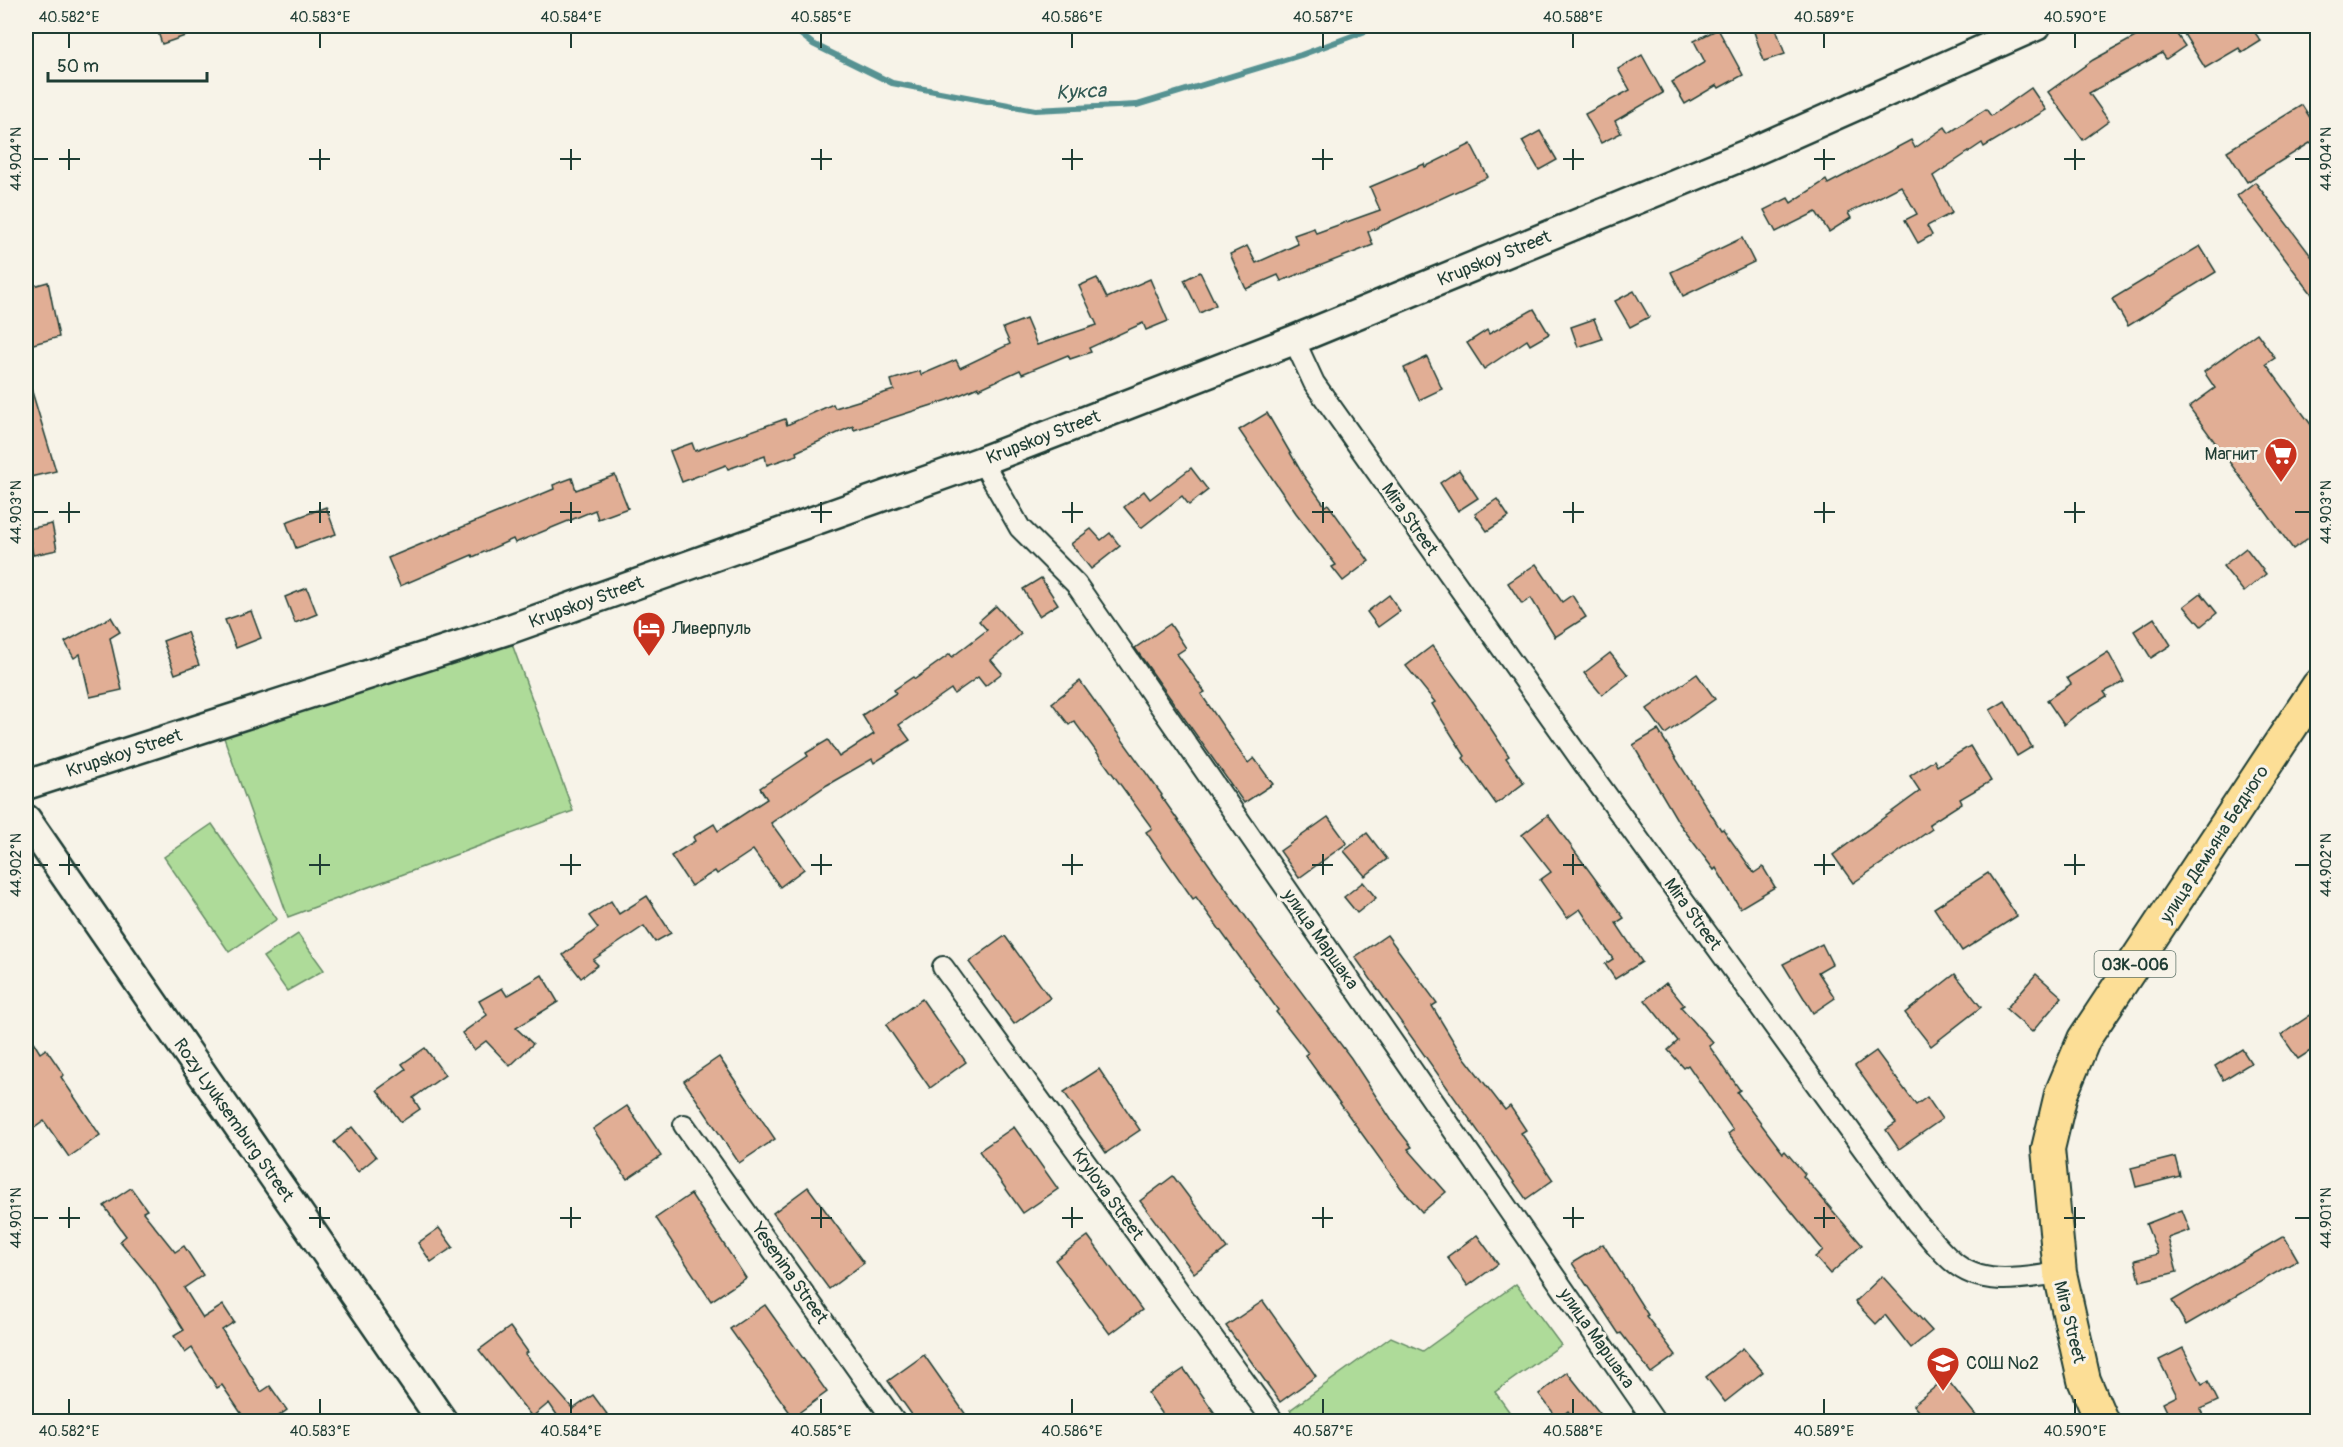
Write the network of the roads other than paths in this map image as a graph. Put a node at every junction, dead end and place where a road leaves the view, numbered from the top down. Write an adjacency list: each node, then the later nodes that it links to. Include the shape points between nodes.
1 (2036, 26): 2 (street, Krupskoy Street, via 1745,154)
2 (1294, 340): 3 (street, Krupskoy Street); 9 (street, Mira Street, via 1314,383 1917,1223 1953,1263 1982,1278 2014,1280)
3 (982, 461): 5 (street, Krupskoy Street, via 507,630); 13 (street, улица Маршака, via 1020,528 1076,584)
4 (2318, 686): 9 (main road, улица Демьяна Бедного / 03К-006, via 2084,1039 2061,1094 2048,1149)
5 (26, 785)
6 (26, 819): 10 (street, Rozy Lyuksemburg Street)
7 (943, 967): 12 (street, Krylova Street)
8 (684, 1125): 11 (street, Yesenina Street)
9 (2060, 1273): 14 (main road, Mira Street / 03К-006, via 2084,1380)
10 (443, 1422)
11 (895, 1422)
12 (1274, 1422)
13 (1655, 1422)
14 (2102, 1422)

